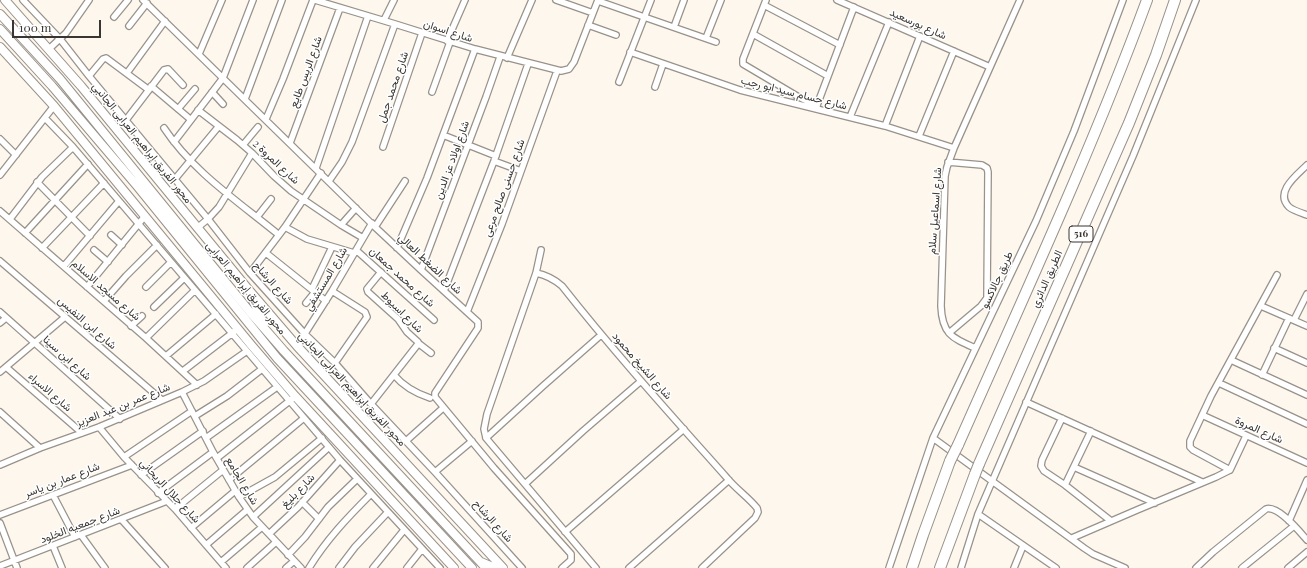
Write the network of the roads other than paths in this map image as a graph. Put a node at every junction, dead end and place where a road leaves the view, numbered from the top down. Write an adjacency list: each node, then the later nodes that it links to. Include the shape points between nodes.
1 (5, 0): 51 (main road, محور الفريق إبراهيم العرابى الجانبي)
2 (23, 0): 46 (street, شارع الرشاح)
3 (89, 0): 46 (street)
4 (128, 0): 31 (street)
5 (222, 0): 55 (street)
6 (253, 0): 65 (street)
7 (282, 0): 73 (street)
8 (314, 0): 25 (street, شارع اسوان); 82 (street)
9 (394, 0): 33 (street)
10 (465, 0): 47 (street)
11 (532, 0): 57 (street)
12 (556, 0): 28 (street)
13 (598, 0): 28 (street); 32 (street)
14 (651, 0): 32 (street)
15 (684, 0): 39 (street)
16 (721, 0): 45 (street)
17 (837, 0): 26 (street, شارع بورسعيد)
18 (1020, 0): 60 (street, شارع اسماعيل سلام)
19 (1123, 0): 189 (street, طريق جالاكسو, via 1036,221)
20 (1147, 0): 324 (highway, الطريق الدائري / 516, bridge, via 1085,157 950,462)
21 (1175, 0): 325 (highway, الطريق الدائري / 516, via 1121,144 977,469)
22 (1196, 0): 212 (street)
23 (145, 2): 34 (street, شارع الضغط العالي); 38 (street)
24 (765, 2): 42 (street); 49 (street)
25 (335, 3): 27 (street, شارع اسوان)
26 (854, 7): 35 (street, شارع بورسعيد); 49 (street)
27 (340, 8): 30 (street, شارع اسوان); 92 (street, شارع الريس طايع)
28 (593, 13): 37 (street)
29 (0, 14): 181 (main road, محور الفريق إبراهيم العرابى, via 60,79)
30 (368, 16): 33 (street, شارع اسوان); 105 (street)
31 (114, 17)
32 (644, 17): 39 (street); 53 (street)
33 (384, 20): 36 (street, شارع اسوان)
34 (165, 21): 55 (street, شارع الضغط العالي); 62 (street)
35 (889, 22): 44 (street, شارع بورسعيد); 79 (street)
36 (395, 24): 41 (street, شارع اسوان); 110 (street, via 352,142)
37 (588, 25): 43 (street); 61 (street, via 572,66 565,71)
38 (129, 26)
39 (674, 27): 45 (street)
40 (0, 29): 314 (main road, محور الفريق إبراهيم العرابى, via 138,187 277,358)
41 (422, 33): 47 (street, شارع اسوان); 96 (street, شارع محمد جمل)
42 (753, 34): 64 (street); 76 (street, via 743,64)
43 (616, 35)
44 (920, 36): 54 (street, شارع بورسعيد); 85 (street)
45 (706, 38): 48 (street)
46 (60, 39): 51 (street); 63 (street, شارع الرشاح)
47 (448, 42): 52 (street, شارع اسوان); 72 (street)
48 (716, 42)
49 (840, 45): 64 (street)
50 (0, 47): 75 (main road)
51 (49, 49): 131 (main road, محور الفريق إبراهيم العرابى الجانبي)
52 (475, 49): 56 (street, شارع اسوان); 88 (street)
53 (630, 52): 59 (street, شارع حسام سيد ابو رجب); 66 (street)
54 (954, 52): 60 (street, شارع بورسعيد); 89 (street)
55 (199, 54): 65 (street, شارع الضغط العالي)
56 (500, 57): 57 (street, شارع اسوان); 94 (street, شارع اولاد عز الدين)
57 (507, 58): 58 (street, شارع اسوان)
58 (528, 64): 61 (street, شارع اسوان); 100 (street)
59 (663, 64): 69 (street); 76 (street, شارع حسام سيد ابو رجب, via 740,90)
60 (990, 68): 97 (street, شارع اسماعيل سلام)
61 (557, 71): 106 (street, شارع حسنى صالح مرعى)
62 (127, 73): 63 (street, via 104,58); 68 (street)
63 (89, 76): 83 (street, شارع الرشاح)
64 (828, 76): 76 (street)
65 (223, 78): 71 (street); 73 (street, شارع الضغط العالي)
66 (619, 82)
67 (183, 85): 68 (street, via 166,69)
68 (150, 88): 77 (street); 83 (street)
69 (655, 88)
70 (195, 89): 77 (street)
71 (212, 92): 74 (street); 78 (street)
72 (432, 92)
73 (246, 99): 82 (street, شارع الضغط العالي)
74 (223, 104)
75 (54, 106): 80 (street); 122 (main road)
76 (817, 107): 79 (street, شارع حسام سيد ابو رجب)
77 (178, 109): 81 (street)
78 (198, 110): 81 (street); 84 (street, شارع المروة 2)
79 (850, 117): 85 (street, شارع حسام سيد ابو رجب)
80 (45, 118): 95 (street); 99 (street)
81 (190, 119): 91 (street)
82 (266, 119): 92 (street, شارع الضغط العالي)
83 (126, 120): 109 (street, شارع الرشاح)
84 (219, 126): 93 (street, شارع المروة 2); 101 (street)
85 (885, 126): 89 (street, شارع حسام سيد ابو رجب)
86 (258, 127): 93 (street)
87 (164, 128): 91 (street)
88 (443, 135): 94 (street); 141 (street)
89 (920, 136): 97 (street, شارع حسام سيد ابو رجب)
90 (0, 139): 99 (street)
91 (174, 142): 101 (street)
92 (290, 143): 105 (street, شارع الضغط العالي)
93 (243, 145): 98 (street, شارع المروة 2)
94 (468, 145): 100 (street); 150 (street, شارع اولاد عز الدين)
95 (73, 147): 103 (street); 112 (street)
96 (383, 147)
97 (954, 148): 102 (street, شارع اسماعيل سلام)
98 (252, 153): 114 (street); 115 (street, شارع المروة 2, via 279,182)
99 (16, 154): 108 (street)
100 (495, 158): 106 (street); 162 (street)
101 (191, 160): 109 (street); 114 (street)
102 (948, 162): 183 (street, شارع اسماعيل سلام, via 945,176 940,306 942,321); 183 (street, via 982,165 988,172 987,298)
103 (88, 164): 113 (street); 116 (street)
104 (1306, 167): 121 (street, via 1285,189 1284,196 1290,208)
105 (316, 168): 107 (street, شارع الضغط العالي)
106 (521, 171): 170 (street, شارع حسنى صالح مرعى)
107 (321, 173): 110 (street, شارع الضغط العالي); 115 (street)
108 (0, 175)
109 (175, 179): 126 (street, شارع الرشاح)
110 (329, 181): 119 (street, شارع الضغط العالي)
111 (405, 181): 129 (street, شارع المستشفي)
112 (37, 182): 116 (street); 125 (street)
113 (104, 184): 118 (street); 123 (street)
114 (227, 194): 124 (street); 126 (street)
115 (304, 199): 128 (street, شارع المروة 2); 130 (street)
116 (55, 200): 123 (street); 132 (street)
117 (271, 200): 124 (street)
118 (119, 201): 127 (street); 135 (street)
119 (356, 208): 128 (street); 129 (street, شارع الضغط العالي)
120 (0, 211): 125 (street, شارع مسجد الاسلام)
121 (1307, 215)
122 (145, 216): 127 (street); 180 (main road)
123 (72, 217): 135 (street); 140 (street)
124 (257, 217): 134 (street)
125 (10, 219): 132 (street, شارع مسجد الاسلام)
126 (208, 219): 131 (street); 152 (street, شارع الرشاح)
127 (139, 224): 137 (street); 138 (street)
128 (341, 225): 136 (street, شارع المروة 2)
129 (374, 225): 136 (street, شارع المستشفي); 141 (street, شارع الضغط العالي)
130 (285, 227): 134 (street); 139 (street, via 307,239)
131 (197, 228): 158 (main road, محور الفريق إبراهيم العرابى الجانبي)
132 (25, 233): 140 (street, شارع مسجد الاسلام)
133 (111, 235): 137 (street)
134 (279, 235): 145 (street)
135 (90, 236): 149 (street)
136 (363, 238): 144 (street, شارع المستشفي)
137 (122, 245): 147 (street)
138 (157, 245): 148 (street); 164 (street)
139 (332, 247): 144 (street); 160 (street)
140 (42, 248): 149 (street, شارع مسجد الاسلام)
141 (397, 248): 150 (street, شارع الضغط العالي)
142 (94, 250): 147 (street)
143 (541, 250): 153 (street)
144 (355, 252): 151 (street, شارع محمد جمعان); 161 (street, شارع المستشفي)
145 (266, 253): 152 (street); 160 (street)
146 (0, 261): 173 (street, شارع ابن النفيس)
147 (108, 262): 156 (street)
148 (171, 262): 155 (street); 157 (street)
149 (64, 266): 156 (street, شارع مسجد الاسلام)
150 (421, 270): 162 (street, شارع الضغط العالي)
151 (381, 272): 176 (street, شارع محمد جمعان); 187 (street, شارع اسيوط, via 367,291 398,319)
152 (250, 273): 182 (street, شارع الرشاح)
153 (536, 273): 184 (street, شارع الشيخ محمود, via 545,275 562,286); 230 (street, via 487,414 484,429)
154 (1277, 275): 167 (street)
155 (184, 278): 159 (street); 168 (street)
156 (87, 287): 164 (street, شارع مسجد الاسلام)
157 (146, 287)
158 (248, 289): 181 (main road); 188 (main road, محور الفريق إبراهيم العرابى الجانبي)
159 (195, 290): 171 (street); 185 (street)
160 (313, 290): 165 (street); 166 (street)
161 (332, 291): 165 (street, شارع المستشفي); 195 (street, via 365,312 367,317)
162 (444, 291): 170 (street, شارع الضغط العالي)
163 (1307, 294): 175 (street)
164 (104, 301): 178 (street, شارع مسجد الاسلام)
165 (326, 301): 182 (street, شارع المستشفي)
166 (306, 303)
167 (1261, 306): 175 (street); 194 (street)
168 (154, 307)
169 (0, 312): 174 (street, شارع ابن سينا)
170 (467, 312): 214 (street, شارع الضغط العالي, via 479,326 434,395)
171 (216, 314): 180 (street); 193 (street)
172 (142, 316): 178 (street)
173 (65, 317): 186 (street); 211 (street, شارع ابن النفيس)
174 (6, 318): 177 (street); 186 (street, شارع ابن سينا)
175 (1292, 319): 179 (street); 190 (street)
176 (434, 320)
177 (0, 323)
178 (132, 326): 185 (street, شارع مسجد الاسلام)
179 (1307, 326)
180 (234, 331): 191 (street); 199 (street); 209 (main road)
181 (269, 333): 297 (main road, محور الفريق إبراهيم العرابى)
182 (304, 333): 188 (street, شارع المستشفي); 195 (street, شارع الرشاح)
183 (949, 333): 189 (street, via 957,340)
184 (601, 335): 203 (street, شارع الشيخ محمود); 230 (street)
185 (146, 338): 193 (street, شارع مسجد الاسلام)
186 (35, 342): 197 (street); 220 (street, شارع ابن سينا)
187 (418, 343): 192 (street); 201 (street, شارع اسيوط)
188 (297, 346): 317 (main road, محور الفريق إبراهيم العرابى الجانبي)
189 (975, 348): 231 (street, طريق جالاكسو)
190 (1274, 348): 196 (street); 202 (street)
191 (247, 351): 198 (street); 205 (street, شارع عمر بن عبد العزيز)
192 (431, 353)
193 (166, 356): 199 (street, شارع مسجد الاسلام)
194 (1231, 360): 202 (street); 204 (street)
195 (335, 363): 213 (street, شارع الرشاح)
196 (1307, 363)
197 (6, 367): 200 (street); 226 (street, شارع الاسراء)
198 (262, 369): 206 (street); 216 (street, via 227,396)
199 (183, 371): 205 (street, شارع مسجد الاسلام)
200 (0, 372)
201 (394, 375): 210 (street, via 409,389); 213 (street, شارع اسيوط)
202 (1262, 375): 208 (street)
203 (641, 381): 223 (street, شارع الشيخ محمود); 254 (street)
204 (1219, 383): 217 (street); 221 (street)
205 (197, 385): 207 (street, شارع عمر بن عبد العزيز)
206 (277, 386): 209 (street); 228 (street)
207 (182, 392): 211 (street, شارع عمر بن عبد العزيز); 216 (street, شارع الجامع)
208 (1307, 395)
209 (292, 398): 218 (street); 238 (street); 313 (main road)
210 (430, 398)
211 (162, 400): 220 (street, شارع عمر بن عبد العزيز)
212 (1026, 402): 219 (street); 252 (street)
213 (371, 404): 233 (street, شارع الرشاح)
214 (443, 408): 232 (street, شارع الضغط العالي); 233 (street)
215 (0, 412): 235 (street)
216 (194, 414): 225 (street, شارع الجامع); 237 (street)
217 (1202, 415): 227 (street, شارع المروة); 245 (street, via 1191,438 1190,447)
218 (304, 418): 229 (street); 249 (street)
219 (1062, 418): 224 (street); 255 (street, via 1041,466 1044,471)
220 (120, 419): 222 (street, شارع عمر بن عبد العزيز)
221 (1307, 424)
222 (99, 427): 226 (street, شارع عمر بن عبد العزيز); 237 (street, شارع جلال الريحاني)
223 (684, 428): 250 (street, شارع الشيخ محمود); 281 (street)
224 (1091, 431): 243 (street); 253 (street)
225 (203, 432): 228 (street, شارع الجامع); 247 (street)
226 (82, 433): 235 (street, شارع عمر بن عبد العزيز)
227 (1246, 436): 241 (street, شارع المروة); 245 (street)
228 (206, 438): 236 (street, شارع الجامع)
229 (322, 438): 234 (street); 261 (street, via 275,477)
230 (486, 438): 254 (street)
231 (933, 438): 252 (street); 323 (street, طريق جالاكسو)
232 (472, 441): 246 (street); 295 (street, شارع الضغط العالي, via 571,554)
233 (406, 442): 246 (street, شارع الرشاح)
234 (329, 447): 239 (street); 271 (street)
235 (40, 448): 240 (street, شارع عمر بن عبد العزيز)
236 (213, 452): 238 (street, شارع الجامع); 257 (street)
237 (124, 457): 242 (street, شارع جلال الريحاني)
238 (217, 458): 244 (street, شارع الجامع)
239 (340, 460): 248 (street); 264 (street, شارع بليغ)
240 (1, 463)
241 (1307, 463)
242 (132, 465): 247 (street, شارع جلال الريحاني); 260 (street, شارع عمار بن ياسر)
243 (1074, 466): 255 (street); 265 (street)
244 (224, 470): 249 (street, شارع الجامع); 266 (street)
245 (1230, 470): 253 (street)
246 (435, 472): 318 (street, شارع الرشاح)
247 (141, 475): 257 (street, شارع جلال الريحاني)
248 (357, 479): 258 (street); 273 (street)
249 (229, 480): 256 (street, شارع الجامع)
250 (728, 480): 321 (street); 322 (street, شارع الشيخ محمود, via 757,508 757,514 754,520)
251 (1307, 480): 259 (street)
252 (993, 481): 269 (street); 284 (street)
253 (1202, 482): 265 (street)
254 (525, 484): 281 (street)
255 (1065, 485): 274 (street)
256 (235, 491): 261 (street, شارع الجامع); 279 (street)
257 (158, 493): 263 (street, شارع جلال الريحاني)
258 (371, 494): 268 (street); 308 (street, via 341,525)
259 (1301, 494): 262 (street); 275 (street)
260 (53, 495): 270 (street, شارع عمار بن ياسر); 283 (street)
261 (239, 497): 267 (street, شارع الجامع)
262 (1307, 497)
263 (167, 501): 266 (street, شارع جلال الريحاني); 272 (street, شارع جمعيه الخلود)
264 (302, 502): 273 (street); 282 (street, شارع بليغ)
265 (1155, 502): 274 (street)
266 (175, 510): 279 (street, شارع جلال الريحاني)
267 (247, 510): 271 (street, شارع الجامع); 287 (street)
268 (388, 512): 280 (street); 309 (street)
269 (978, 514): 289 (street); 326 (street)
270 (0, 515)
271 (253, 517): 278 (street, شارع الجامع)
272 (121, 519): 283 (street, شارع جمعيه الخلود); 303 (street)
273 (319, 519): 293 (street)
274 (1111, 521): 284 (street)
275 (1289, 521): 277 (street); 330 (street, via 1274,509 1266,509)
276 (0, 523): 294 (street)
277 (1294, 526): 285 (street); 331 (street)
278 (262, 527): 282 (street, شارع الجامع); 298 (street)
279 (191, 528): 287 (street, شارع جلال الريحاني)
280 (404, 530): 290 (street); 310 (street)
281 (565, 532): 292 (street)
282 (269, 534): 286 (street, شارع الجامع)
283 (78, 536): 288 (street, شارع جمعيه الخلود); 302 (street)
284 (1072, 538): 329 (street, via 1093,554)
285 (1307, 540)
286 (276, 542): 293 (street, شارع الجامع); 305 (street)
287 (206, 545): 298 (street, شارع جلال الريحاني)
288 (53, 546): 294 (street, شارع جمعيه الخلود); 301 (street)
289 (1023, 546): 327 (street); 328 (street)
290 (422, 549): 311 (street); 312 (street)
291 (1307, 552): 332 (street)
292 (583, 554): 295 (street); 320 (street)
293 (288, 555): 296 (street, شارع الجامع)
294 (15, 560): 299 (street, شارع جمعيه الخلود); 300 (street)
295 (571, 560): 319 (street)
296 (294, 561): 306 (street); 307 (street, شارع الجامع)
297 (479, 561): 315 (main road, محور الفريق إبراهيم العرابى); 316 (main road)
298 (221, 562): 304 (street, شارع جلال الريحاني)
299 (0, 566)
300 (17, 568)
301 (62, 568)
302 (105, 568)
303 (165, 568)
304 (226, 568)
305 (247, 568)
306 (286, 568)
307 (302, 568)
308 (309, 568)
309 (339, 568)
310 (373, 568)
311 (407, 568)
312 (439, 568)
313 (454, 568)
314 (472, 568)
315 (486, 568)
316 (495, 568)
317 (503, 568)
318 (522, 568)
319 (562, 568)
320 (596, 568)
321 (629, 568)
322 (702, 568)
323 (889, 568)
324 (912, 568)
325 (940, 568)
326 (961, 568)
327 (1014, 568)
328 (1056, 568)
329 (1125, 568)
330 (1196, 568)
331 (1242, 568)
332 (1288, 568)

